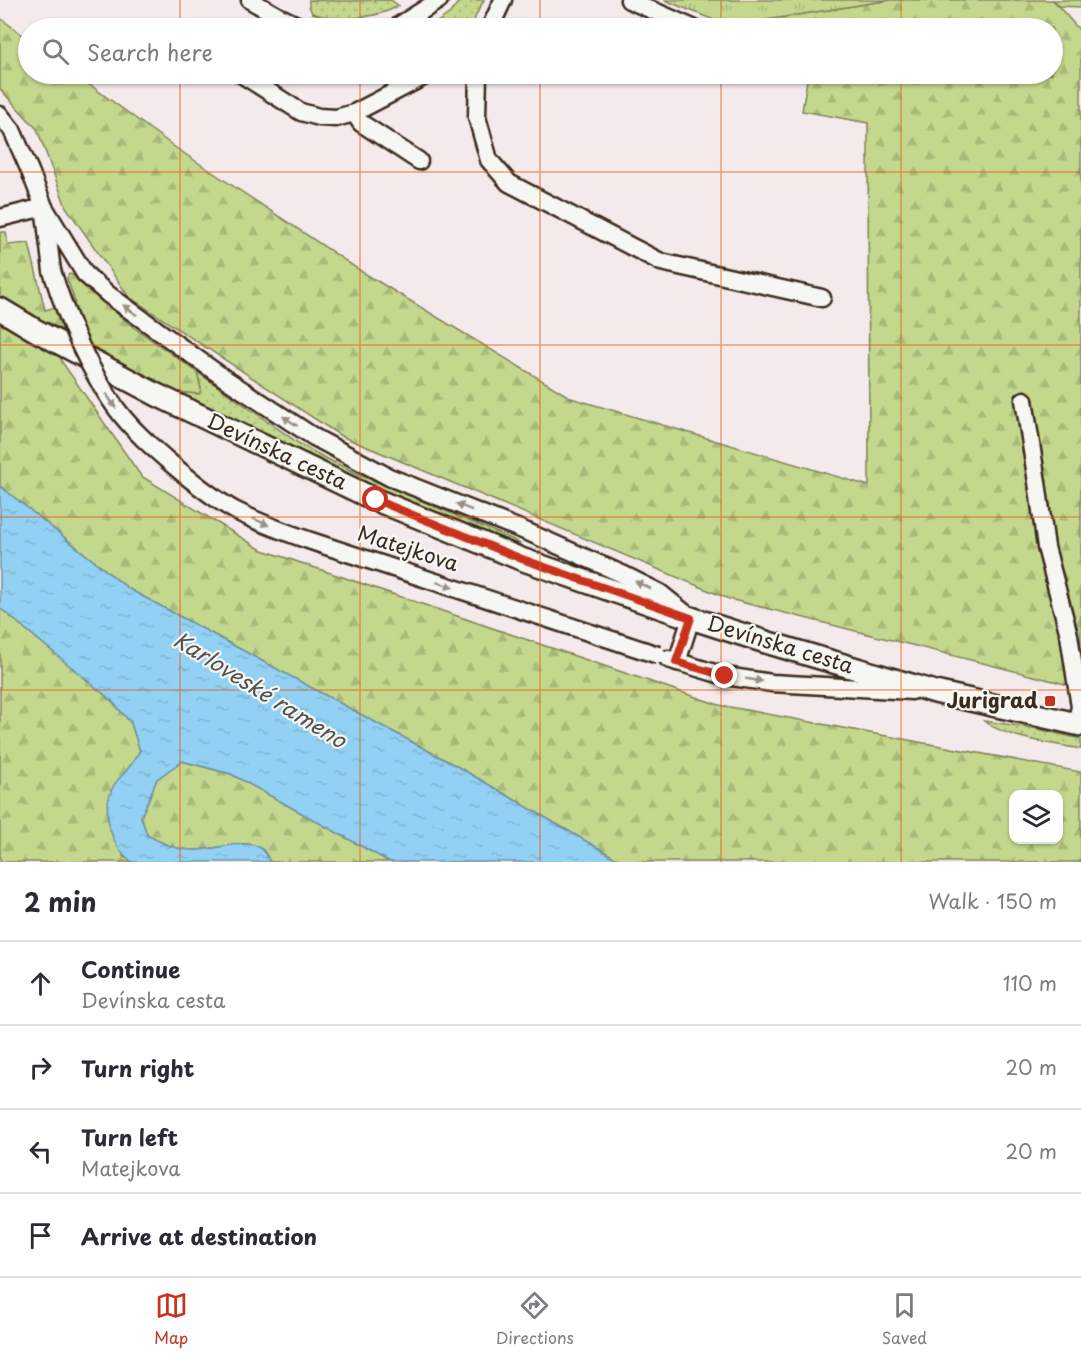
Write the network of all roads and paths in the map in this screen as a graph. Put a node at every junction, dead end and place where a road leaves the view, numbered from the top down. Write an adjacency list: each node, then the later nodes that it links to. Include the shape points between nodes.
1 (250, 0): 5 (street)
2 (439, 0): 6 (street)
3 (503, 0): 7 (street)
4 (629, 0): 8 (street)
5 (282, 18)
6 (411, 18)
7 (495, 18)
8 (670, 18)
9 (257, 84): 12 (street, via 301,112 336,118)
10 (410, 84): 12 (street)
11 (478, 84): 17 (street, via 477,117 489,160 509,183 661,262)
12 (354, 113): 14 (street, via 361,123)
13 (0, 115): 15 (street, Matejkova, via 12,130)
14 (419, 161)
15 (44, 207): 16 (street); 20 (street, Matejkova, one-way to 15, via 660,593 632,579 530,533 388,477 314,437 224,378 85,274); 21 (street, Matejkova, one-way to 21, bridge, via 52,272 98,380 138,434 197,486 236,511 278,530)
16 (0, 218)
17 (822, 298)
18 (0, 309): 20 (street, Devínska cesta, via 157,395 376,500 522,559)
19 (1024, 400): 23 (street, via 1046,547 1069,635 1080,707)
20 (691, 618): 21 (street); 22 (street, Devínska cesta)
21 (676, 662): 22 (street, Matejkova, one-way to 22, via 725,676 772,683)
22 (935, 692): 23 (street, Devínska cesta)
23 (1078, 724)

